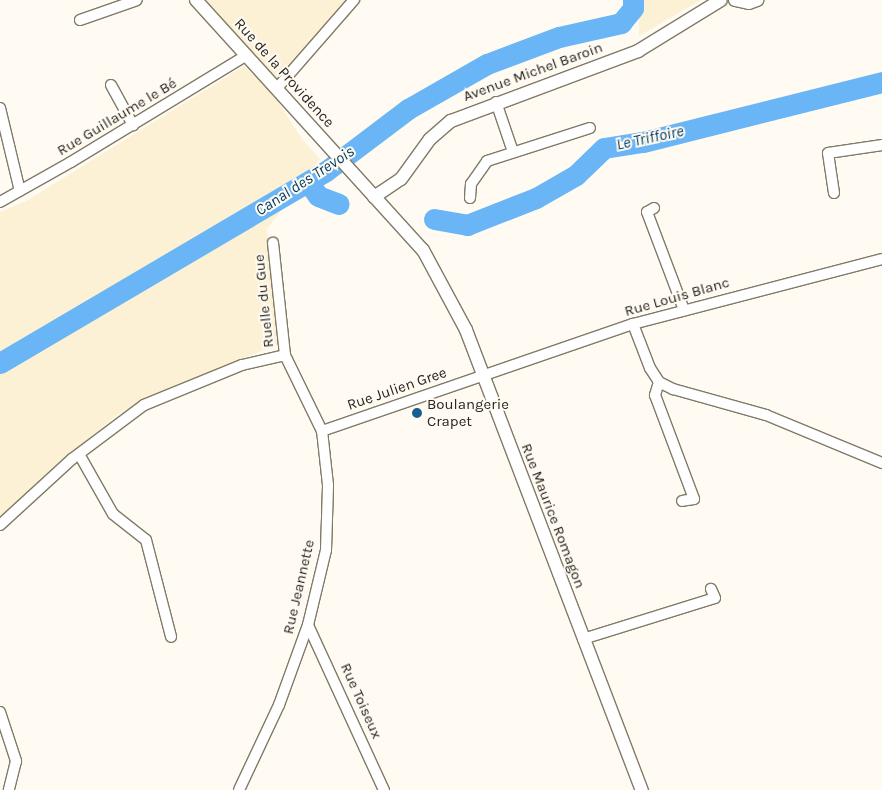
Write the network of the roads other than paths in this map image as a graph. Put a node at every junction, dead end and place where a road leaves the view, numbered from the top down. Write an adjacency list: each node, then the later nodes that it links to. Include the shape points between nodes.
1 (137, 0): 7 (street)
2 (196, 0): 8 (street, Rue de la Providence)
3 (354, 0): 10 (street)
4 (721, 0): 11 (street, Avenue Michel Baroin, via 638,51)
5 (735, 0): 6 (street, via 749,3)
6 (758, 0)
7 (80, 20)
8 (247, 55): 10 (street, Rue de la Providence); 13 (street, Rue Guillaume le Bé)
9 (111, 85): 13 (street)
10 (278, 87): 16 (street, Rue de la Providence)
11 (496, 102): 17 (street); 20 (street, Avenue Michel Baroin, via 451,121 430,139 401,179)
12 (0, 108): 18 (street)
13 (133, 125): 18 (street, Rue Guillaume le Bé)
14 (590, 128): 17 (street)
15 (882, 145): 19 (street, via 828,153)
16 (327, 146): 20 (street, Rue Maurice Romagon)
17 (513, 152): 21 (street, via 487,161 471,184)
18 (20, 191): 22 (street, Rue Guillaume le Bé)
19 (834, 193)
20 (374, 197): 29 (street, Rue Maurice Romagon, via 423,250 466,330)
21 (470, 198)
22 (0, 202)
23 (654, 208): 26 (street, via 647,212)
24 (274, 243): 28 (street, Ruelle du Gue)
25 (882, 259): 26 (street, Rue Louis Blanc)
26 (684, 310): 27 (street, Rue Louis Blanc)
27 (633, 324): 29 (street, Rue Louis Blanc); 30 (street)
28 (285, 355): 31 (street, Rue Jeannette); 32 (street, via 242,365 144,405)
29 (482, 375): 31 (street, Rue Julien Gree); 39 (street, Rue Maurice Romagon)
30 (659, 382): 33 (street, via 766,416); 34 (street, via 655,395 694,499)
31 (322, 431): 37 (street, Rue Jeannette, via 328,485 326,550)
32 (79, 454): 35 (street); 38 (street, via 114,514 146,540)
33 (882, 463)
34 (682, 501)
35 (0, 525)
36 (711, 589): 39 (street, via 715,598)
37 (308, 625): 42 (street, Rue Jeannette, via 279,705); 43 (street, Rue Toiseux)
38 (171, 637)
39 (583, 639): 44 (street, Rue Maurice Romagon)
40 (0, 712): 41 (street, via 16,761)
41 (9, 790)
42 (239, 790)
43 (384, 790)
44 (642, 790)

